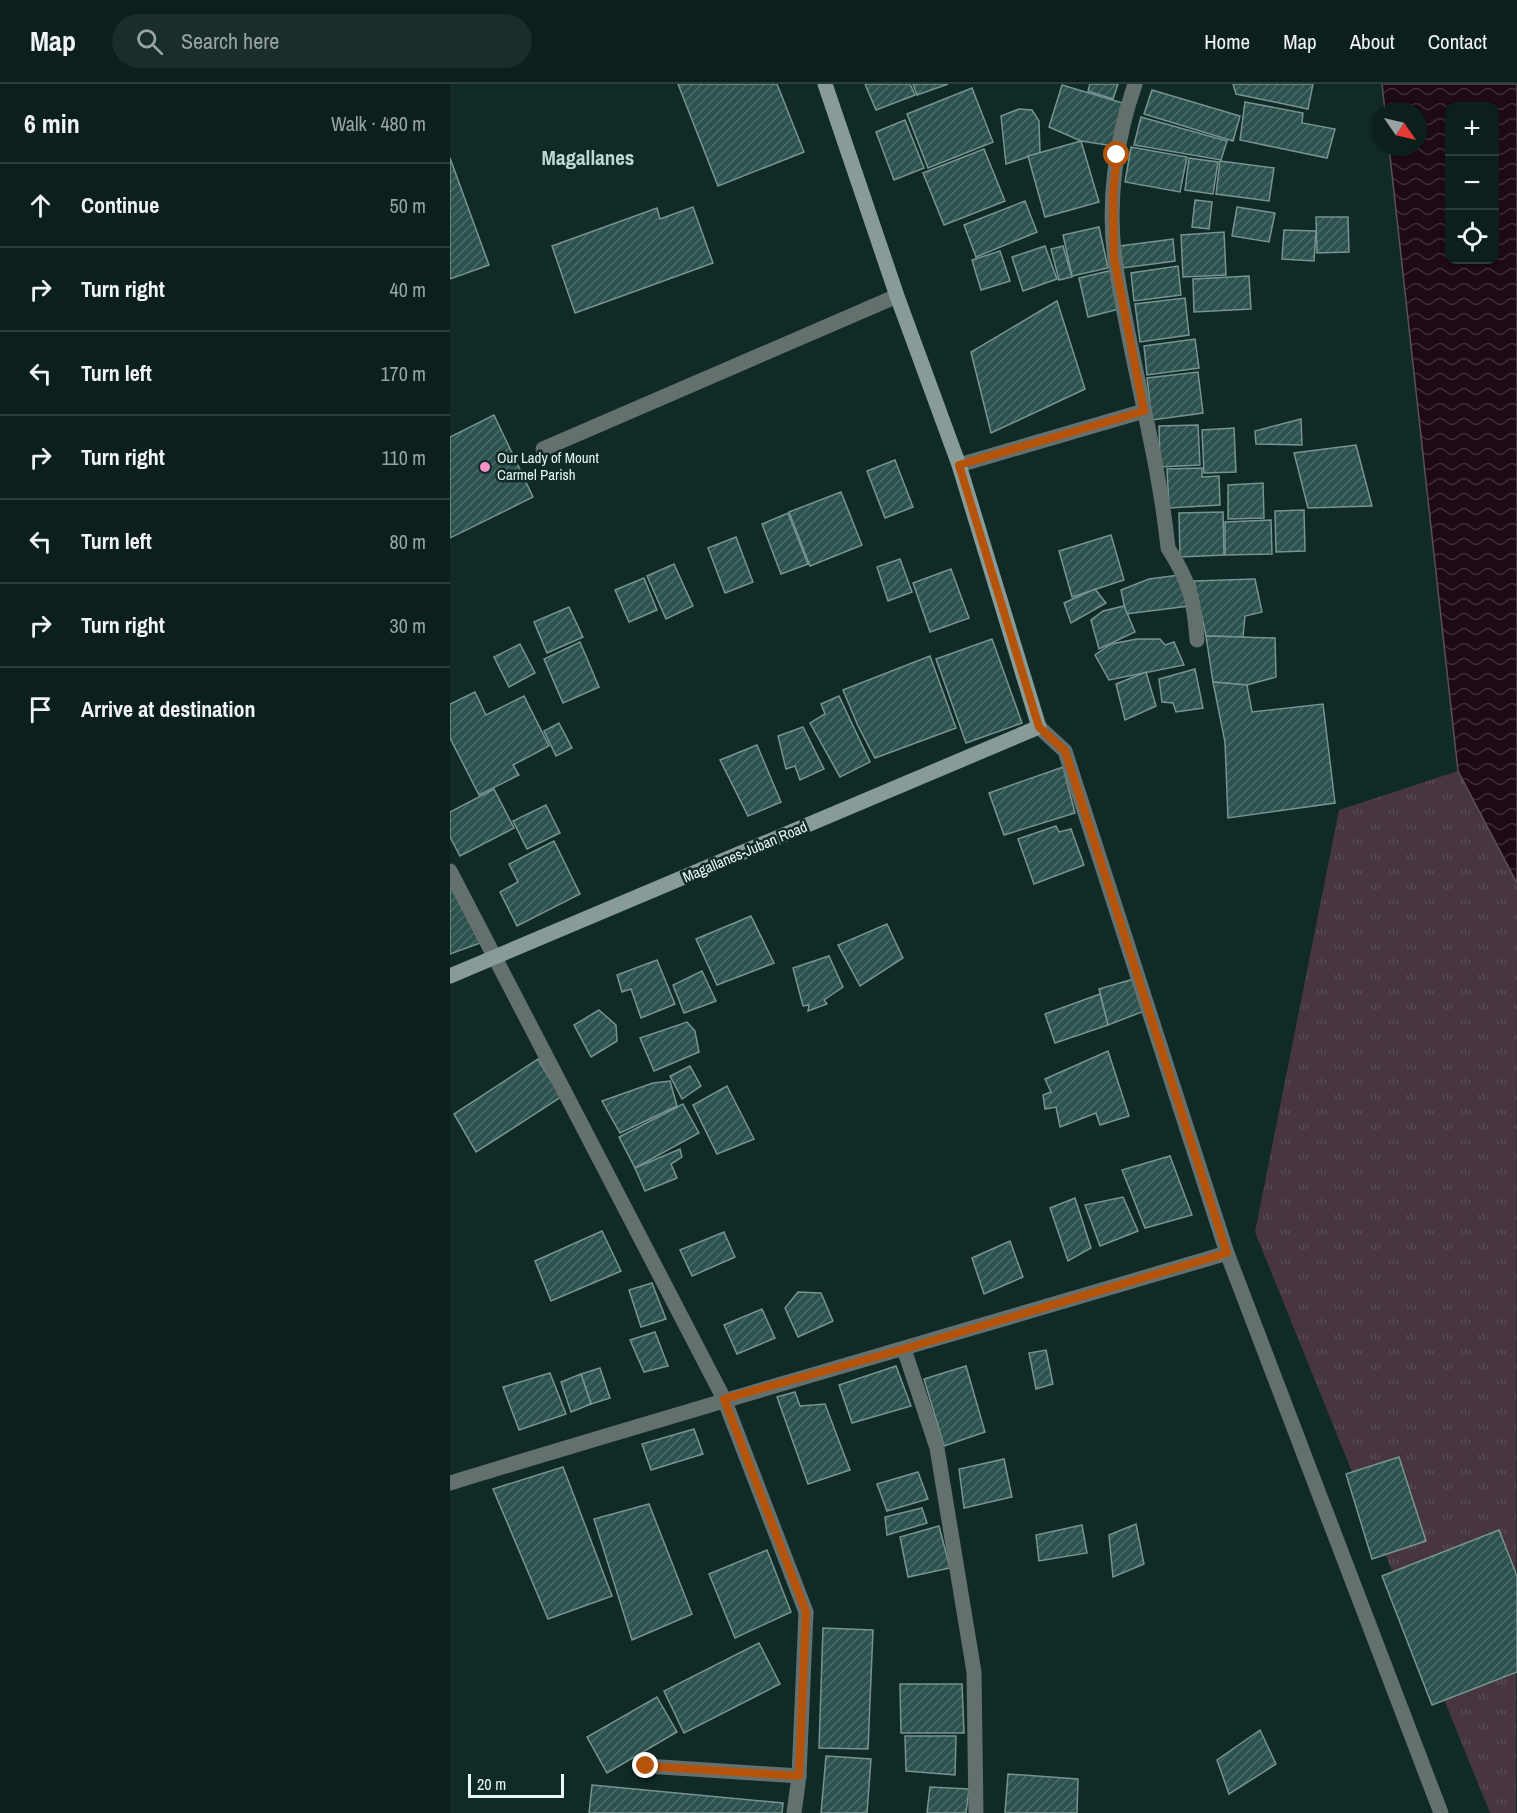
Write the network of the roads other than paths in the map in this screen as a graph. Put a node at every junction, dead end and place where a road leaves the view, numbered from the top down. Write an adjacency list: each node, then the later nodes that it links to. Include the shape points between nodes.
1 (825, 84): 3 (main road)
2 (1135, 84): 4 (street, via 1117,155 1114,258)
3 (897, 296): 5 (street); 6 (main road)
4 (1144, 411): 6 (street); 7 (street, via 1168,548 1193,597)
5 (543, 449)
6 (959, 465): 8 (main road)
7 (1197, 640)
8 (1039, 727): 10 (main road, Magallanes-Juban Road); 12 (street, via 1065,751)
9 (450, 870): 10 (street)
10 (495, 959): 11 (main road, Magallanes-Juban Road); 14 (street)
11 (450, 976)
12 (1227, 1253): 13 (street); 20 (street)
13 (904, 1349): 14 (street); 19 (street, via 937,1448 974,1672)
14 (724, 1399): 15 (street); 17 (street, via 806,1612)
15 (450, 1483)
16 (646, 1766): 17 (street)
17 (799, 1776): 18 (street)
18 (794, 1813)
19 (976, 1813)
20 (1441, 1813)

